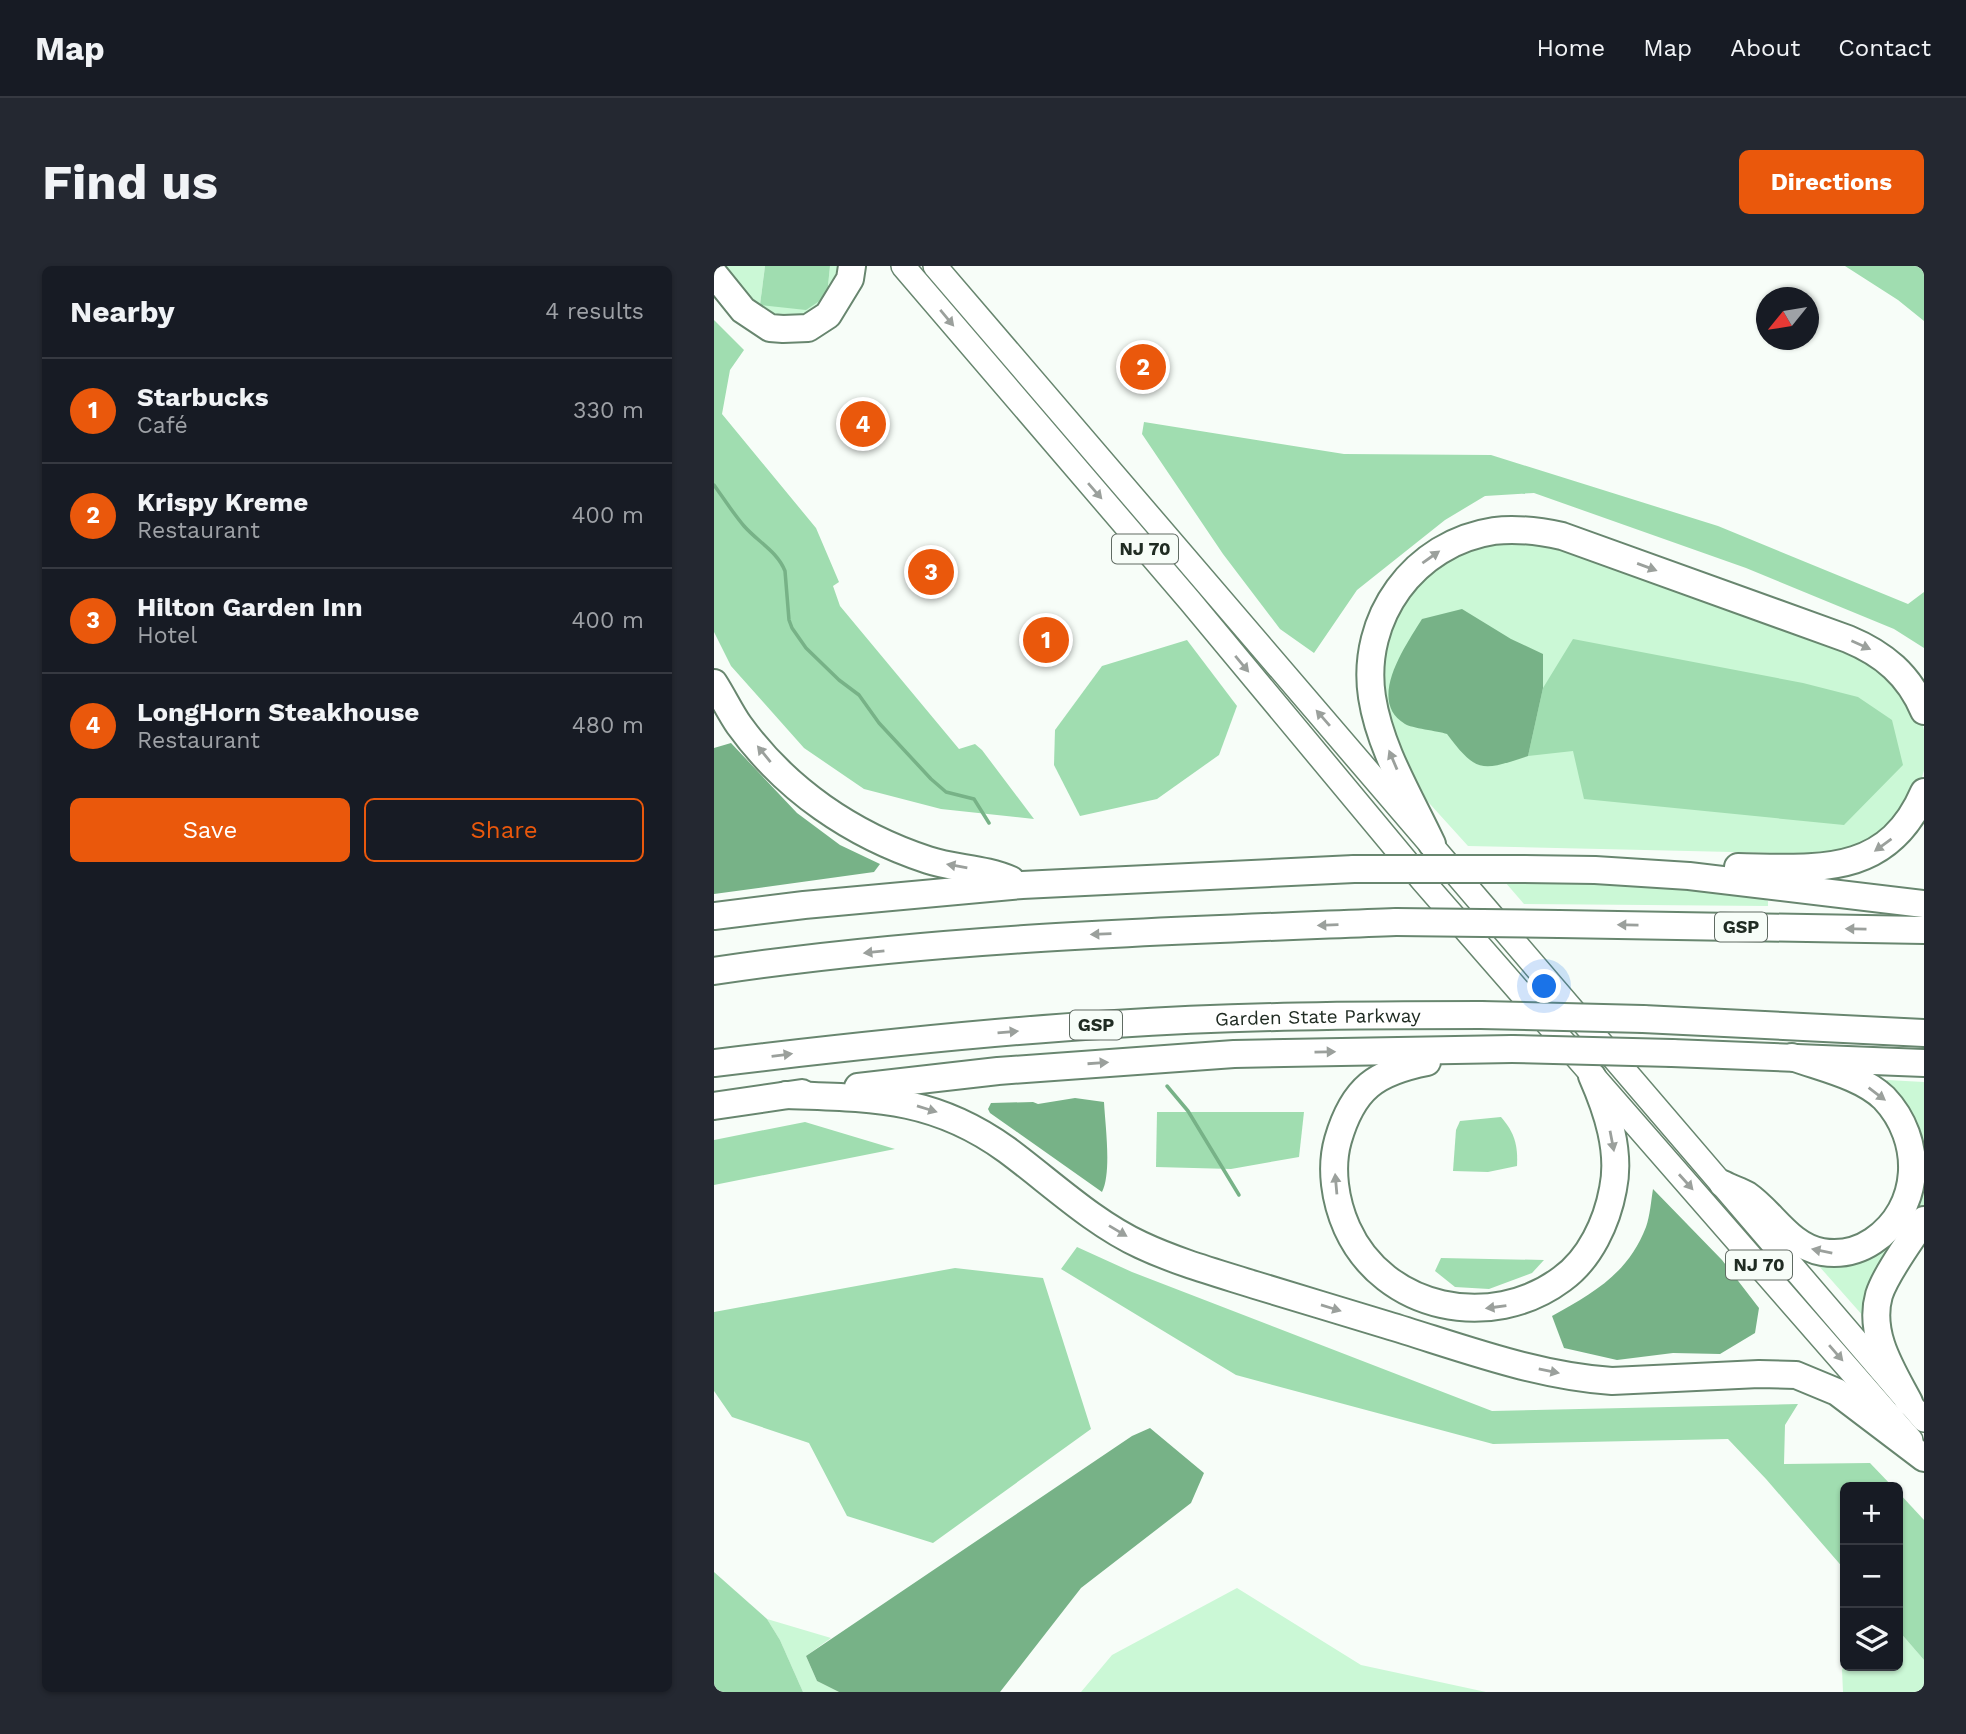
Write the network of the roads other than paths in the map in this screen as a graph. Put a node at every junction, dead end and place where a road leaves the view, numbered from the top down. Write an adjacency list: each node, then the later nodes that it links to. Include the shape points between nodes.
1 (852, 266): 4 (highway, via 850,279 828,315 808,328 770,328 743,310)
2 (903, 266): 20 (highway, NJ 70, one-way to 20)
3 (935, 266): 8 (highway, NJ 70, one-way to 3)
4 (714, 274)
5 (714, 683): 10 (highway, one-way to 5, via 997,873 936,863 892,848 833,815 778,772 739,725)
6 (1924, 711): 8 (highway, one-way to 6, via 1380,727 1371,687 1372,651 1386,609 1408,576 1440,550 1480,534 1524,530 1562,536 1848,639 1897,669)
7 (1924, 792): 9 (highway, one-way to 9, via 1891,841 1840,866)
8 (1432, 844): 23 (highway, NJ 70)
9 (1595, 870): 10 (highway, bridge, via 1354,869); 11 (highway, via 1689,876)
10 (1022, 885): 12 (highway)
11 (1924, 904)
12 (714, 916)
13 (1924, 930): 14 (highway, GSP, one-way to 14, bridge, via 1396,922 1064,936)
14 (714, 971)
15 (1924, 1033): 18 (highway, Garden State Parkway / GSP, one-way to 15, bridge, via 878,1043 1116,1024 1328,1016 1643,1019)
16 (1469, 1050): 17 (highway, bridge); 20 (highway, one-way to 16, via 1605,1107 1615,1153 1614,1187 1601,1229 1583,1258 1553,1285 1513,1304 1460,1309 1412,1296 1363,1256 1343,1219 1334,1176 1344,1119 1369,1084 1392,1070); 21 (highway, one-way to 16, via 1133,1060)
17 (1792, 1057): 19 (highway); 23 (highway, one-way to 23, via 1866,1086 1884,1098 1899,1118 1910,1138 1914,1168 1903,1210 1867,1245 1838,1254 1821,1252 1802,1246 1746,1195)
18 (714, 1063)
19 (1924, 1063)
20 (1592, 1076): 26 (highway, NJ 70, one-way to 26)
21 (786, 1095): 22 (highway); 26 (highway, one-way to 26, via 865,1097 937,1112 1004,1148 1102,1222 1139,1244 1201,1268 1581,1378 1796,1376 1837,1392)
22 (714, 1106)
23 (1723, 1184): 25 (highway, NJ 70)
24 (1924, 1220): 25 (highway, via 1884,1283 1878,1306 1887,1361)
25 (1917, 1411)
26 (1924, 1457)

